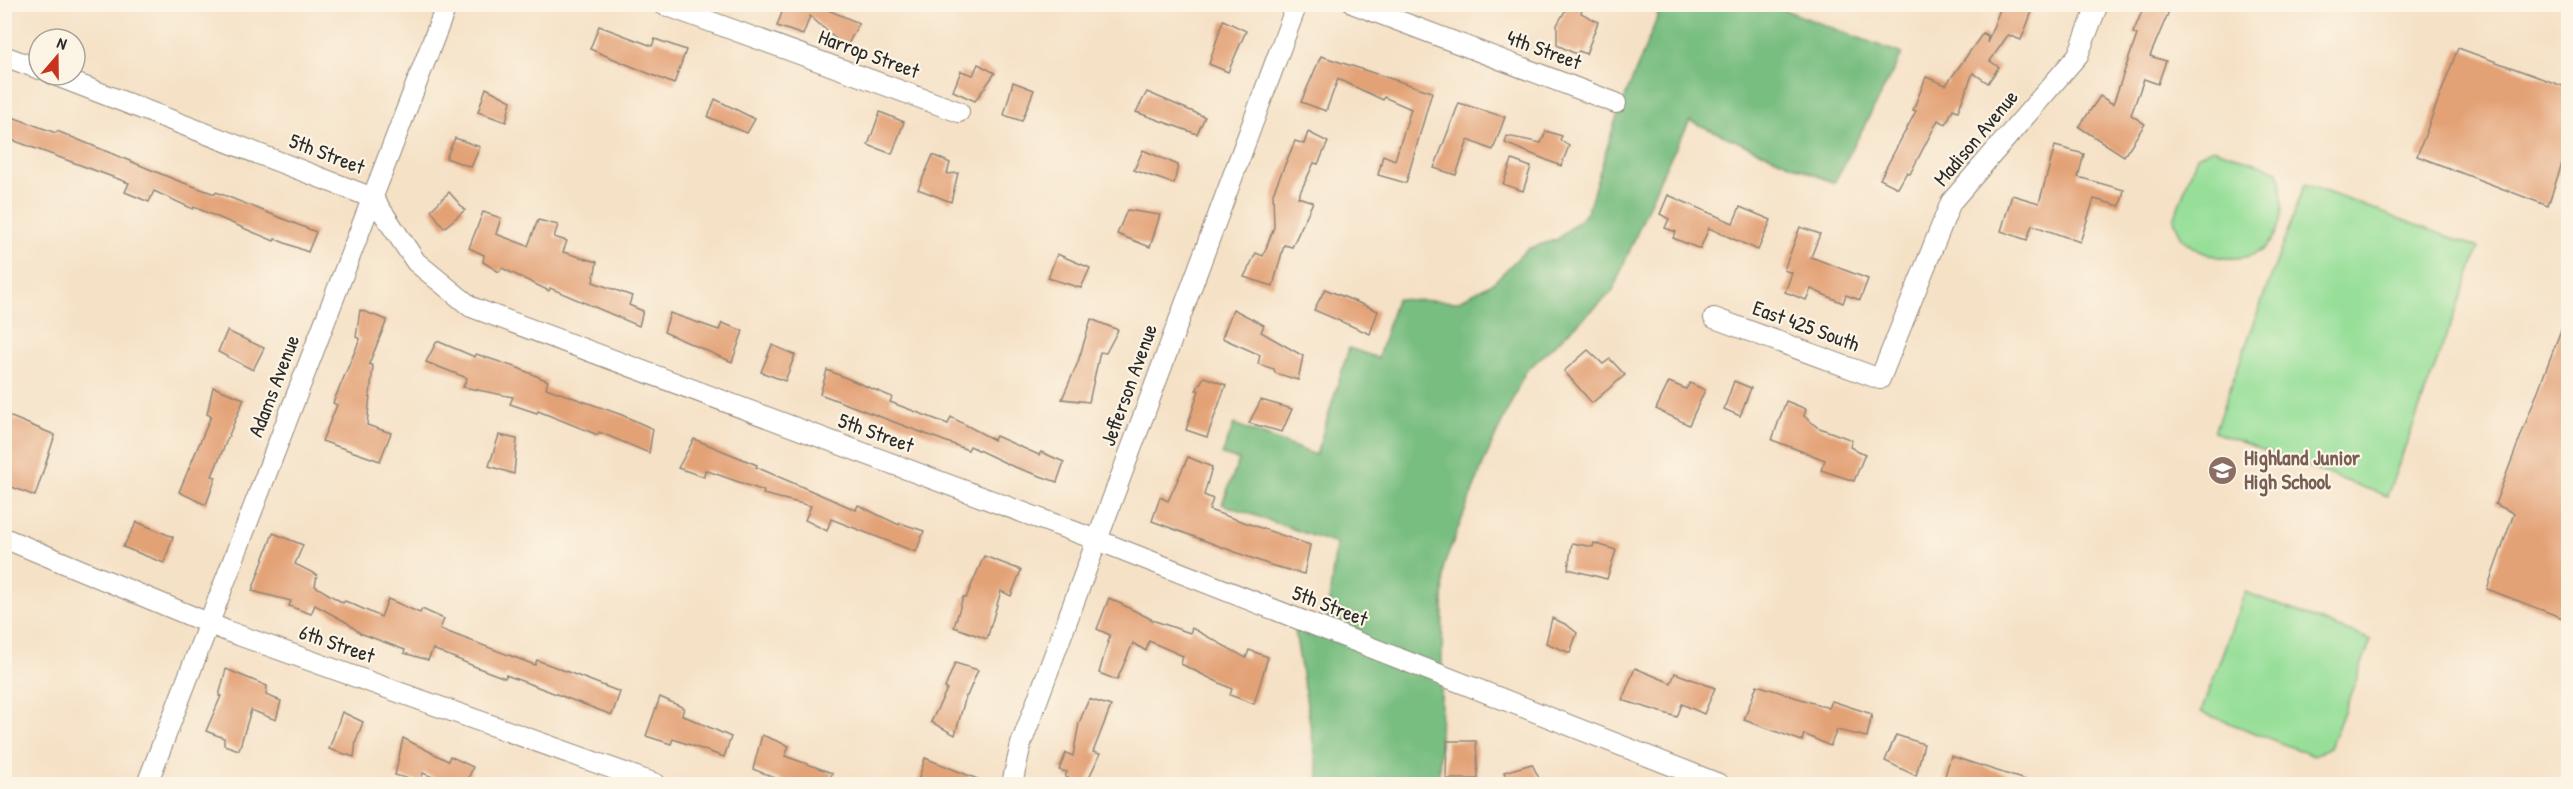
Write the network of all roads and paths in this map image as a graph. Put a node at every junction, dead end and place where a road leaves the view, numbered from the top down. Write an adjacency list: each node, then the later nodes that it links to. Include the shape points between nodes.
1 (447, 4): 11 (street, Adams Avenue)
2 (662, 4): 10 (street, Harrop Street)
3 (1297, 4): 15 (street, Jefferson Avenue)
4 (1354, 4): 9 (street, 4th Street)
5 (2098, 4): 13 (street, Madison Avenue, via 2078,55 1951,202)
6 (4, 56): 7 (street)
7 (27, 65)
8 (85, 87): 11 (street, 5th Street)
9 (1616, 103)
10 (959, 112)
11 (373, 198): 15 (street, 5th Street, via 416,262 471,307); 16 (street, Adams Avenue)
12 (1714, 318): 13 (street, East 425 South)
13 (1880, 379)
14 (4, 538): 16 (street, 6th Street)
15 (1097, 540): 20 (street, Jefferson Avenue, via 1021,744); 21 (street, 5th Street)
16 (209, 623): 17 (street, 6th Street); 18 (street, Adams Avenue)
17 (607, 775): 19 (street, 6th Street)
18 (147, 784)
19 (656, 784)
20 (1012, 784)
21 (1719, 784)

